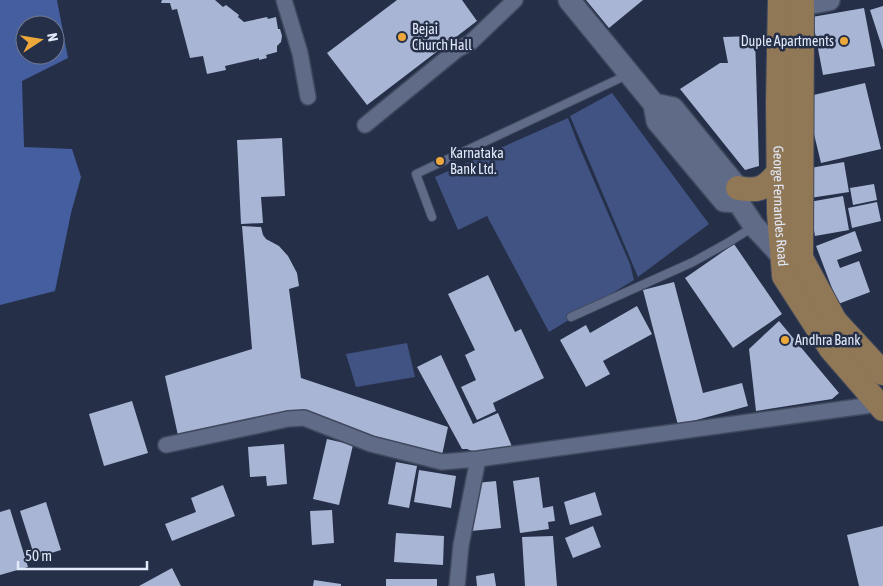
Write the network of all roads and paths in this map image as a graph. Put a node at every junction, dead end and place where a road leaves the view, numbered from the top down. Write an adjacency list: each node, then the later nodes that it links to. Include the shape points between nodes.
1 (284, 0): 7 (street, via 300,53)
2 (515, 0): 8 (street, via 470,43 458,49)
3 (569, 0): 6 (street)
4 (829, 0): 5 (street)
5 (791, 3): 9 (main road, George Fernandes Road); 14 (main road, George Fernandes Road, via 801,258)
6 (629, 74): 10 (street, via 654,104 673,108); 11 (lane, via 416,174)
7 (308, 96)
8 (365, 125)
9 (779, 172): 10 (main road, via 759,189); 13 (main road, George Fernandes Road)
10 (738, 195): 12 (street)
11 (432, 216)
12 (754, 226): 13 (street); 15 (lane, via 693,262)
13 (782, 256): 14 (street); 17 (main road, George Fernandes Road, via 784,276 831,349)
14 (806, 266): 16 (main road, George Fernandes Road, via 835,321)
15 (571, 317)
16 (883, 374)
17 (881, 407): 19 (street)
18 (166, 445): 19 (street, via 304,418 371,444 442,462)
19 (478, 459): 20 (street, via 461,545)
20 (457, 586)

